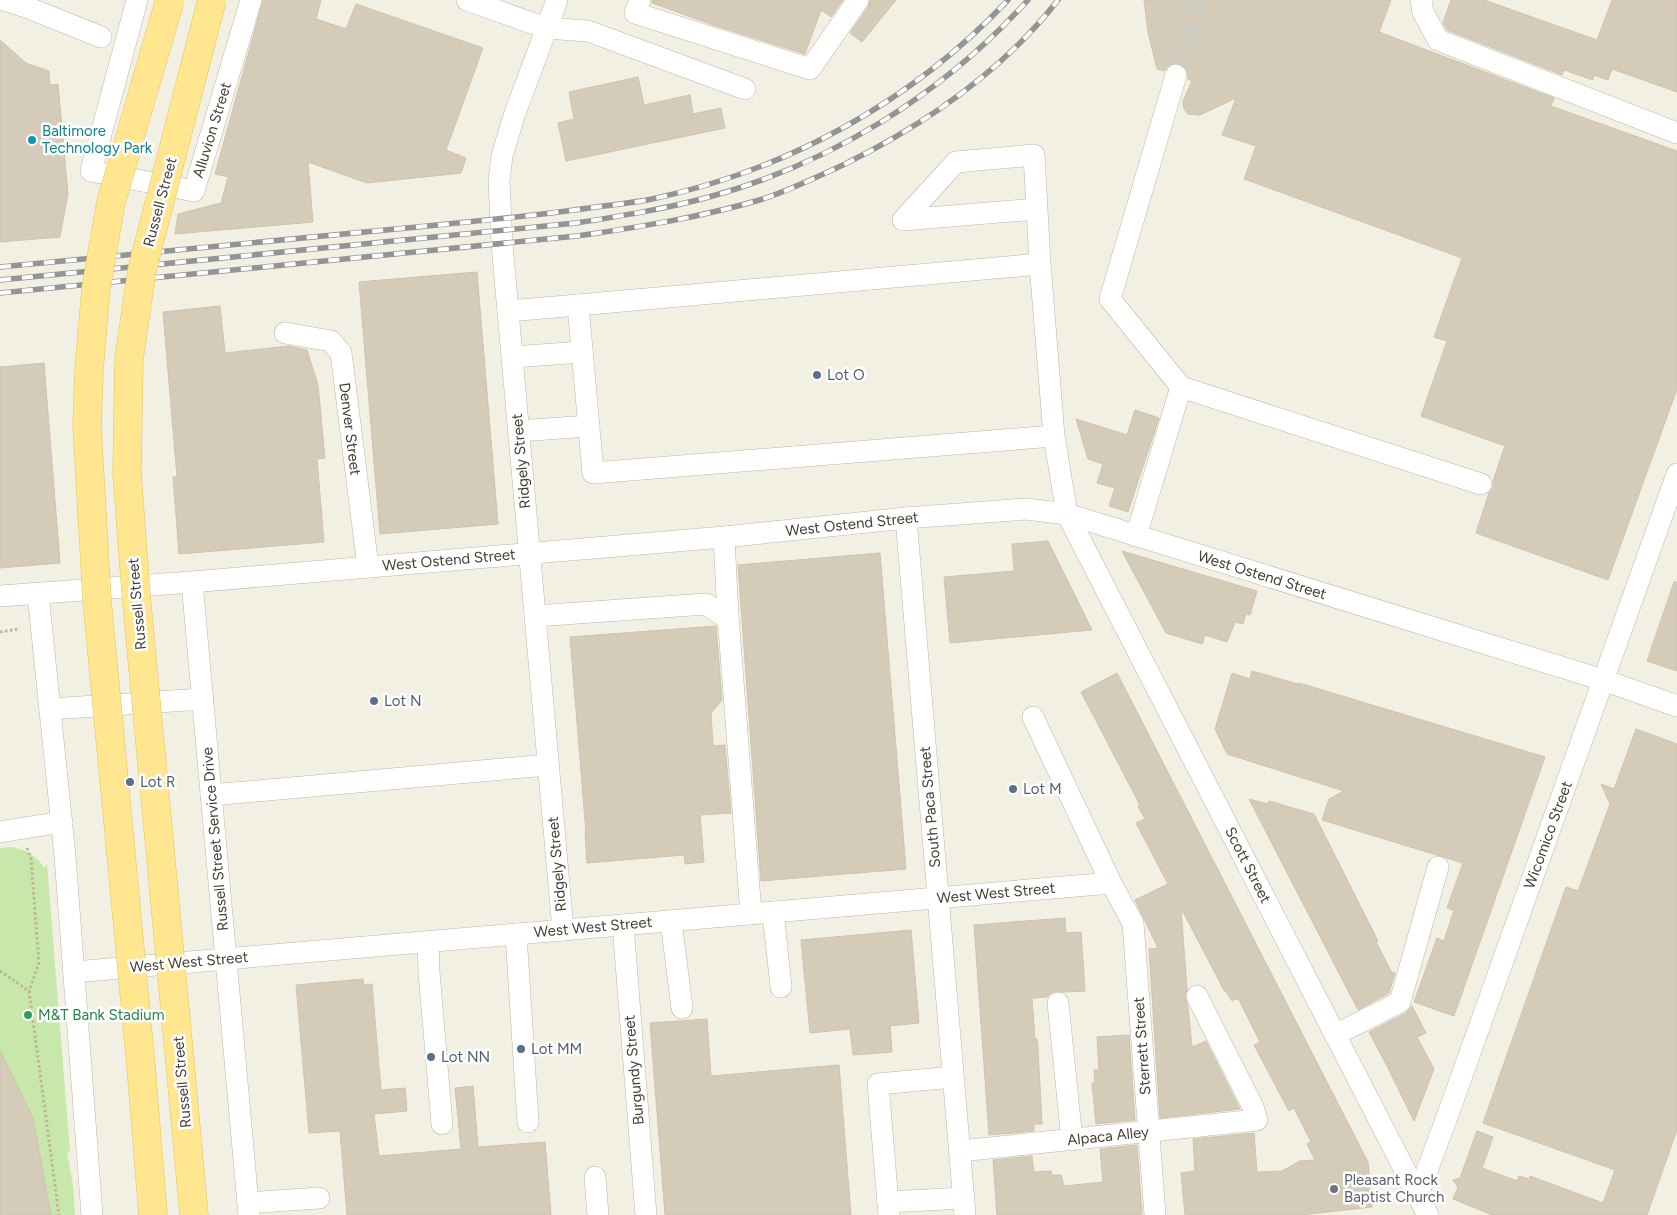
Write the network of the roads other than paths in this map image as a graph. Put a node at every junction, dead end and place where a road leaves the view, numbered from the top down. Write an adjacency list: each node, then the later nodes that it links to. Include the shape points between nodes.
1 (4, 0): 12 (street)
2 (137, 0): 5 (street, Alluvion Street, via 91,171 194,191)
3 (170, 0): 79 (main road, bridge, via 111,202 96,288 89,370 88,445 97,600)
4 (212, 0): 80 (main road, Russell Street, bridge, via 142,270 129,359 128,395 127,474 135,585)
5 (251, 0)
6 (467, 0): 11 (street)
7 (557, 0): 11 (street, Ridgely Street)
8 (640, 0): 9 (street, via 635,13 810,69)
9 (858, 0)
10 (1421, 0): 15 (street, via 1423,12 1438,40)
11 (546, 28): 14 (street, via 588,31); 19 (street, Ridgely Street, via 502,156 500,219)
12 (101, 37)
13 (1176, 75): 23 (street, via 1110,299)
14 (745, 89)
15 (1677, 133)
16 (1037, 209): 16 (street, Scott Street, via 932,217 903,220 956,162 1034,155); 17 (street, Scott Street)
17 (1040, 264): 18 (street); 26 (street, Scott Street)
18 (578, 305): 19 (street); 21 (street)
19 (508, 311): 22 (street, Ridgely Street)
20 (285, 333): 34 (street, Denver Street, via 331,341 340,353)
21 (582, 352): 22 (street); 24 (street)
22 (512, 357): 25 (street, Ridgely Street)
23 (1181, 387): 28 (street); 31 (street)
24 (590, 426): 25 (street); 26 (street, via 593,473)
25 (519, 431): 33 (street, Ridgely Street)
26 (1054, 436): 29 (street, Scott Street)
27 (1677, 474): 40 (street, Wicomico Street)
28 (1481, 484)
29 (1067, 514): 30 (street, West Ostend Street, via 1026,509); 31 (street, West Ostend Street); 65 (street, Scott Street)
30 (906, 518): 32 (street, West Ostend Street); 51 (street, South Paca Street)
31 (1136, 536): 40 (street, West Ostend Street)
32 (724, 537): 33 (street, West Ostend Street); 39 (street)
33 (530, 554): 34 (street, West Ostend Street); 38 (street, Ridgely Street)
34 (368, 567): 35 (street, West Ostend Street)
35 (192, 582): 36 (street, West Ostend Street); 41 (street, Russell Street Service Drive)
36 (38, 594): 37 (street, West Ostend Street); 43 (street)
37 (0, 596)
38 (535, 616): 39 (street, via 706,604); 45 (street, Ridgely Street)
39 (728, 616): 53 (street)
40 (1603, 680): 42 (street, West Ostend Street); 73 (street, Wicomico Street)
41 (203, 700): 43 (street); 46 (street, Russell Street Service Drive)
42 (1677, 706)
43 (50, 709): 47 (street)
44 (1033, 717): 50 (street, Sterrett Street)
45 (548, 764): 46 (street); 56 (street, Ridgely Street)
46 (211, 796): 59 (street, Russell Street Service Drive)
47 (62, 822): 48 (street); 60 (street)
48 (9, 830)
49 (1438, 868): 65 (street, via 1400,1002)
50 (1111, 883): 51 (street, West West Street); 69 (street, Sterrett Street, via 1133,924)
51 (938, 898): 52 (street, West West Street); 66 (street, South Paca Street)
52 (774, 912): 53 (street, West West Street); 61 (street)
53 (750, 914): 54 (street, West West Street)
54 (671, 921): 55 (street, West West Street); 64 (street)
55 (622, 925): 56 (street, West West Street); 82 (street, Burgundy Street)
56 (563, 930): 57 (street, West West Street)
57 (516, 934): 58 (street, West West Street); 67 (street)
58 (428, 942): 59 (street, West West Street); 68 (street)
59 (226, 959): 60 (street, West West Street); 76 (street, Russell Street Service Drive)
60 (74, 972): 78 (street)
61 (781, 987)
62 (1197, 996): 69 (street, Alpaca Alley, via 1257,1120)
63 (1058, 1003): 70 (street)
64 (682, 1008)
65 (1335, 1034): 73 (street, Scott Street)
66 (953, 1077): 71 (street, South Paca Street); 77 (street, via 878,1084)
67 (528, 1122)
68 (442, 1124)
69 (1148, 1132): 70 (street, Alpaca Alley); 83 (street, Sterrett Street)
70 (1072, 1140): 71 (street, Alpaca Alley)
71 (960, 1151): 75 (street, South Paca Street)
72 (595, 1176): 81 (street)
73 (1418, 1195): 84 (street, Scott Street)
74 (319, 1198): 76 (street)
75 (964, 1206): 77 (street)
76 (249, 1209)
77 (889, 1209)
78 (92, 1215)
79 (153, 1215)
80 (194, 1215)
81 (598, 1215)
82 (646, 1215)
83 (1155, 1215)
84 (1428, 1215)

